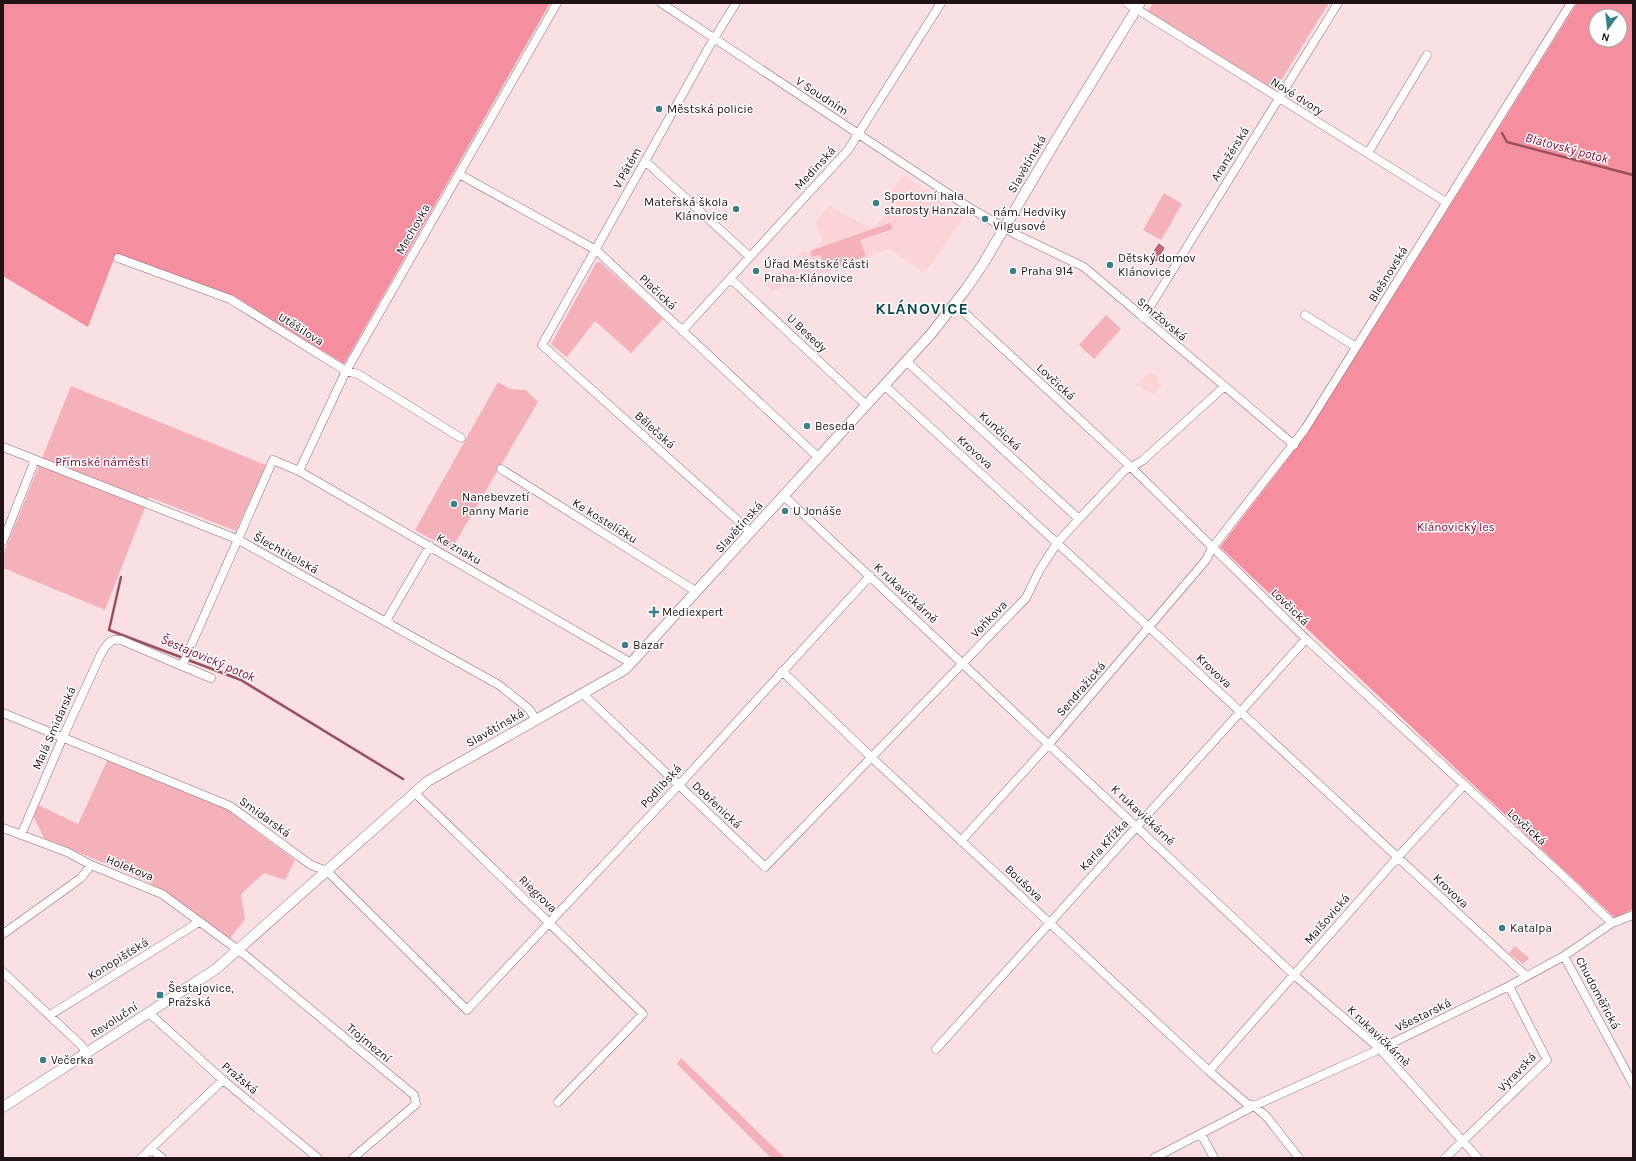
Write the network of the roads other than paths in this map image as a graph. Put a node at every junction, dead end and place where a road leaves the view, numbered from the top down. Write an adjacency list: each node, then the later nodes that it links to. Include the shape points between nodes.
1 (556, 3): 15 (street, Mechovka)
2 (661, 3): 9 (street, V Soudním)
3 (736, 3): 9 (street, V Pátém)
4 (941, 3): 12 (street, Medinská)
5 (1127, 3): 8 (street, Nové dvory)
6 (1338, 3): 11 (street, Aranžérská)
7 (1571, 3): 16 (street, Blešnovská)
8 (1138, 6): 11 (street, Nové dvory); 18 (street, Slavětínská)
9 (714, 39): 12 (street, V Soudním); 14 (street, V Pátém)
10 (1427, 55): 13 (street)
11 (1279, 98): 13 (street, Nové dvory); 25 (street, Aranžérská)
12 (859, 135): 17 (street, V Soudním); 20 (street, Medinská)
13 (1368, 153): 16 (street, Nové dvory)
14 (645, 161): 19 (street, V Pátém); 20 (street)
15 (459, 174): 19 (street, Plačická); 30 (street, Mechovka)
16 (1446, 202): 28 (street, Blešnovská)
17 (970, 208): 18 (street, Smržovská)
18 (1004, 228): 23 (street, Slavětínská, via 983,264); 25 (street, Smržovská, via 1084,267)
19 (596, 250): 26 (street, Plačická); 27 (street, V Pátém)
20 (750, 257): 22 (street, Medinská)
21 (118, 258): 30 (street, Utěšilova, via 230,299)
22 (731, 278): 26 (street, Medinská); 33 (street, U Besedy)
23 (954, 304): 29 (street, Slavětínská); 39 (street, Lovčická)
24 (1304, 315): 28 (street)
25 (1143, 318): 32 (street, Smržovská)
26 (682, 331): 37 (street, Plačická)
27 (542, 346): 44 (street, Bělečská)
28 (1356, 347): 35 (street, Blešnovská)
29 (906, 361): 31 (street, Slavětínská); 43 (street, Kunčická)
30 (346, 371): 34 (street, Utěšilova, via 358,374); 41 (street, Mechovka)
31 (884, 385): 33 (street, Slavětínská); 47 (street, Krovova)
32 (1225, 386): 35 (street, Smržovská); 39 (street, Voňkova, via 1142,461)
33 (866, 405): 37 (street, Slavětínská)
34 (461, 438)
35 (1294, 445): 49 (street, Blešnovská)
36 (3, 447): 38 (street, Šlechtitelská)
37 (819, 458): 42 (street, Slavětínská)
38 (34, 460): 45 (street, Šlechtitelská); 46 (street)
39 (1131, 467): 43 (street, Voňkova, via 1125,470); 49 (street, Lovčická)
40 (501, 469): 51 (street, Ke kostelíčku)
41 (299, 470): 45 (street, Ke znaku, via 273,460); 48 (street, Ke znaku)
42 (784, 496): 44 (street, Slavětínská); 50 (street, K rukavičkárně)
43 (1079, 519): 47 (street, Voňkova)
44 (751, 532): 51 (street, Slavětínská)
45 (237, 539): 52 (street, Šlechtitelská); 55 (street)
46 (3, 541)
47 (1057, 544): 53 (street, Krovova); 57 (street, Voňkova, via 1039,571 1026,598)
48 (430, 546): 52 (street); 56 (street, Ke znaku)
49 (1212, 548): 53 (street, Sendražická, via 1206,560); 54 (street, Lovčická)
50 (870, 576): 57 (street, K rukavičkárně); 58 (street, Podlibská)
51 (696, 592): 56 (street, Slavětínská)
52 (386, 621): 63 (street, Šlechtitelská, via 499,685 529,709)
53 (1150, 627): 61 (street, Krovova); 65 (street, Sendražická)
54 (1306, 639): 61 (street, Karla Křížka); 68 (street, Lovčická)
55 (183, 663): 59 (street); 64 (street, Malá Smidarská, via 119,640 109,642)
56 (631, 663): 60 (street, Slavětínská, via 624,670)
57 (963, 663): 65 (street, K rukavičkárně); 66 (street, Voňkova)
58 (782, 671): 66 (street, Boušova); 67 (street, Podlibská)
59 (211, 678)
60 (583, 694): 63 (street, Slavětínská); 67 (street, Dobřenická)
61 (1240, 712): 70 (street, Karla Křížka); 74 (street, Krovova)
62 (3, 713): 64 (street, Smidarská)
63 (536, 720): 69 (street, Slavětínská, via 428,781)
64 (63, 737): 72 (street, Malá Smidarská); 77 (street, Smidarská, via 230,806 311,865)
65 (1049, 744): 70 (street, K rukavičkárně); 73 (street, Sendražická)
66 (871, 757): 73 (street, Boušova); 76 (street, Voňkova)
67 (678, 785): 76 (street, Dobřenická); 80 (street, Podlibská)
68 (1464, 785): 74 (street, Malšovická); 82 (street, Lovčická)
69 (415, 793): 77 (street, Slavětínská); 80 (street, Riegrova)
70 (1138, 827): 81 (street, Karla Křížka); 87 (street, K rukavičkárně)
71 (3, 828): 72 (street, Holekova)
72 (21, 835): 75 (street, Holekova, via 67,852)
73 (961, 840): 81 (street, Boušova)
74 (1397, 858): 87 (street, Malšovická); 88 (street, Krovova)
75 (91, 865): 79 (street, Holekova, via 162,894); 83 (street, via 81,878)
76 (765, 867)
77 (327, 871): 84 (street, Slavětínská); 90 (street, Smidarská)
78 (1633, 915): 82 (street, Všestarská)
79 (199, 922): 84 (street, Holekova); 92 (street, Konopišťská)
80 (550, 922): 90 (street, Podlibská); 99 (street, Riegrova, via 643,1014)
81 (1049, 923): 93 (street, Karla Křížka); 96 (street, Boušova)
82 (1612, 923): 85 (street, Všestarská)
83 (3, 934)
84 (237, 951): 91 (street, Revoluční, via 210,973); 108 (street, Trojmezní, via 414,1095 416,1104)
85 (1564, 956): 88 (street, Všestarská); 98 (street, Chudoměřická)
86 (3, 972): 92 (street)
87 (1294, 975): 94 (street, K rukavičkárně); 96 (street, Malšovická)
88 (1526, 976): 89 (street, Všestarská)
89 (1509, 986): 94 (street, Všestarská); 103 (street, Výravská, via 1547,1060)
90 (467, 1010)
91 (149, 1013): 95 (street, Revoluční); 97 (street, Pražská)
92 (50, 1015): 95 (street)
93 (936, 1049)
94 (1380, 1049): 100 (street, Všestarská); 103 (street, K rukavičkárně)
95 (87, 1053): 101 (street, Revoluční)
96 (1209, 1071): 100 (street, Boušova, via 1246,1103)
97 (223, 1080): 104 (street); 107 (street, Pražská)
98 (1633, 1084)
99 (558, 1102)
100 (1254, 1106): 102 (street, Všestarská); 111 (street, Boušova, via 1266,1116)
101 (3, 1107)
102 (1201, 1134): 109 (street, Všestarská); 110 (street)
103 (1464, 1141): 112 (street, Výravská); 113 (street, K rukavičkárně)
104 (151, 1149): 105 (street); 106 (street)
105 (141, 1158)
106 (162, 1158)
107 (318, 1158)
108 (353, 1158)
109 (1154, 1158)
110 (1214, 1158)
111 (1299, 1158)
112 (1445, 1158)
113 (1478, 1158)

